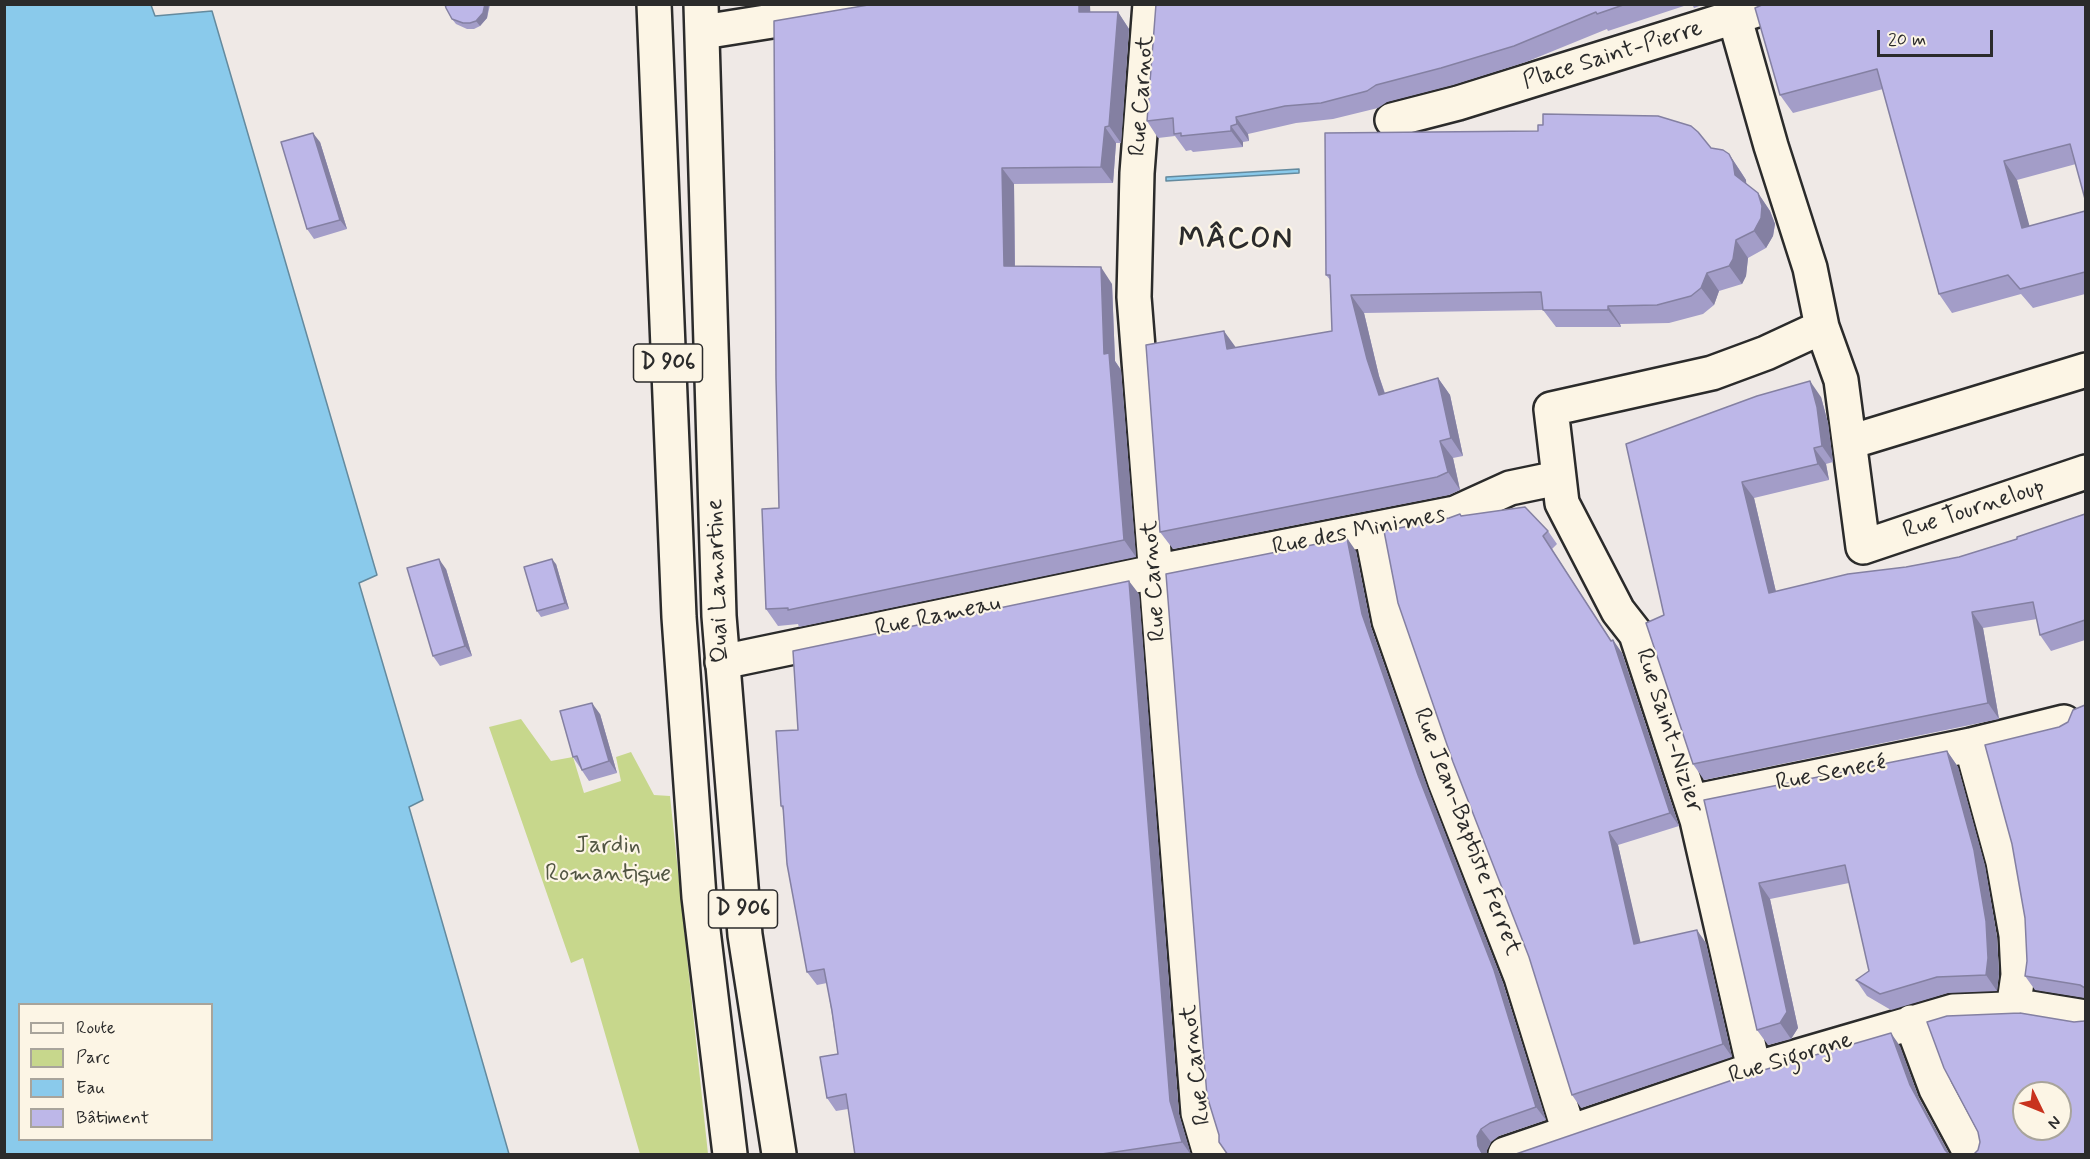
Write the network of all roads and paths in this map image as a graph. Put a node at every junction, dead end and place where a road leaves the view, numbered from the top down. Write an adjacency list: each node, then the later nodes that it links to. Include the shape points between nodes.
1 (654, 4): 24 (street, Quai Lamartine / D 906, via 679,617 699,897)
2 (879, 4): 5 (street)
3 (1150, 4): 14 (street, Rue Carnot, via 1137,173 1134,297)
4 (1776, 4): 6 (street)
5 (702, 18): 15 (street, Quai Lamartine / D 906)
6 (1735, 19): 7 (street, Place Saint-Pierre); 8 (street, Place Saint-Pierre, via 1810,268)
7 (1392, 120)
8 (1822, 327): 10 (street, via 1841,380); 12 (street, Rue Saint-Nizier, via 1712,373 1551,409)
9 (2085, 370): 10 (street)
10 (1850, 442): 11 (street, Rue Tourneloup, via 1863,547)
11 (2085, 472)
12 (1558, 478): 13 (street, Rue des Minimes, via 1510,488 1455,513); 18 (street, Rue Saint-Nizier, via 1562,503 1618,611 1636,633)
13 (1371, 530): 14 (street, Rue des Minimes); 23 (street, Rue Jean-Baptiste Ferret, via 1389,621 1445,782 1521,977)
14 (1154, 572): 15 (street, Rue Rameau); 26 (street, Rue Carnot, via 1198,1113)
15 (722, 662): 25 (street, Quai Lamartine / D 906, via 745,935)
16 (2064, 722): 17 (street, Rue Senecé)
17 (1971, 746): 18 (street, Rue Senecé); 19 (street, via 2003,862 2016,935 2018,975)
18 (1691, 802): 22 (street, Rue Saint-Nizier)
19 (2013, 1009): 20 (street, Rue Sigorgne); 21 (street, Rue Sigorgne, via 1953,1011)
20 (2085, 1017)
21 (1911, 1022): 22 (street, Rue Sigorgne); 28 (street, via 1936,1089)
22 (1754, 1069): 23 (street, Rue Sigorgne)
23 (1569, 1132): 27 (street, Rue Sigorgne)
24 (730, 1155)
25 (779, 1155)
26 (1210, 1155)
27 (1504, 1155)
28 (1971, 1155)

